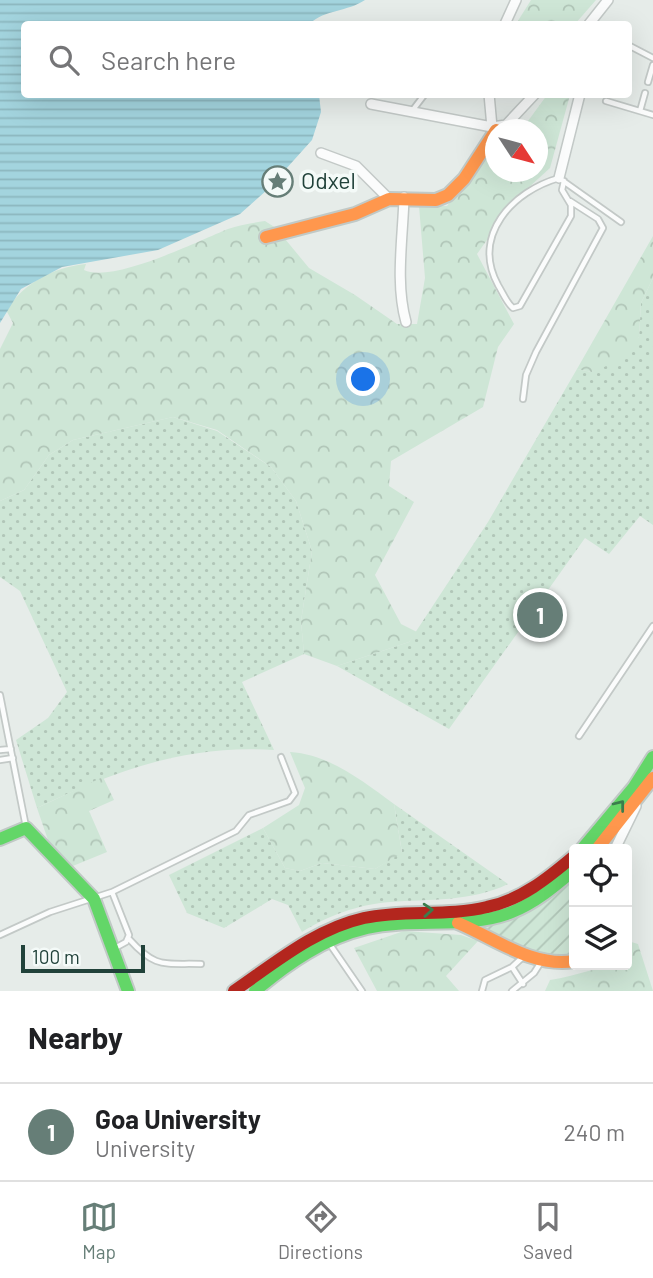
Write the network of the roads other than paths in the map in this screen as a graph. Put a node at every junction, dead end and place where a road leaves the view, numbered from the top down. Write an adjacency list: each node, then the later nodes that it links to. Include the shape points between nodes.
1 (516, 0): 3 (street)
2 (607, 1): 4 (street); 5 (street)
3 (506, 21)
4 (591, 21)
5 (601, 21)
6 (632, 47): 7 (lane)
7 (653, 58)
8 (653, 65): 9 (lane)
9 (648, 82)
10 (645, 93): 17 (lane)
11 (422, 98): 18 (lane)
12 (490, 98): 20 (street)
13 (533, 98): 21 (street)
14 (579, 98): 25 (street)
15 (606, 101): 17 (lane)
16 (371, 104): 18 (street)
17 (640, 111): 19 (lane)
18 (412, 112): 22 (street)
19 (653, 115)
20 (494, 119)
21 (513, 119)
22 (485, 126)
23 (485, 145): 26 (main road, via 448,195 436,200)
24 (321, 153): 28 (street, via 356,166)
25 (562, 180): 27 (lane); 27 (lane, via 535,185 520,196 487,248 495,279 513,308 520,306 571,216); 29 (lane)
26 (404, 197): 28 (main road); 31 (street, via 401,267)
27 (567, 198): 32 (lane, via 598,219 603,228 536,352 526,375)
28 (389, 199): 30 (main road, via 355,214)
29 (621, 222)
30 (266, 237)
31 (406, 322)
32 (523, 399)
33 (653, 626): 35 (lane)
34 (0, 695): 36 (lane)
35 (579, 736)
36 (12, 749): 37 (lane); 40 (lane)
37 (0, 750)
38 (281, 757): 51 (lane, via 295,793 289,801 249,815 236,831)
39 (653, 757): 46 (main road, one-way to 39)
40 (13, 758): 41 (lane); 44 (lane)
41 (0, 760)
42 (653, 778): 43 (main road)
43 (640, 798): 47 (main road); 48 (street)
44 (26, 828): 45 (main road); 52 (main road)
45 (0, 839)
46 (586, 844)
47 (601, 844)
48 (617, 844)
49 (569, 860): 65 (main road, one-way to 49, via 289,952 346,923 397,912 498,905 527,891)
50 (569, 874): 53 (main road, via 535,900 504,915)
51 (112, 892): 52 (lane); 55 (lane)
52 (94, 899): 54 (lane, via 50,912); 57 (main road)
53 (454, 921): 56 (main road, via 377,926); 58 (main road)
54 (0, 935)
55 (129, 939): 57 (lane); 61 (lane, via 156,963)
56 (329, 942): 66 (main road); 67 (lane)
57 (113, 949): 64 (main road)
58 (527, 953): 59 (main road); 62 (lane)
59 (542, 960): 60 (main road); 63 (lane)
60 (569, 963)
61 (201, 964)
62 (512, 967): 63 (lane); 68 (lane, via 485,980)
63 (523, 984): 69 (lane)
64 (128, 991)
65 (234, 991)
66 (255, 991)
67 (362, 991)
68 (482, 991)
69 (512, 991)

